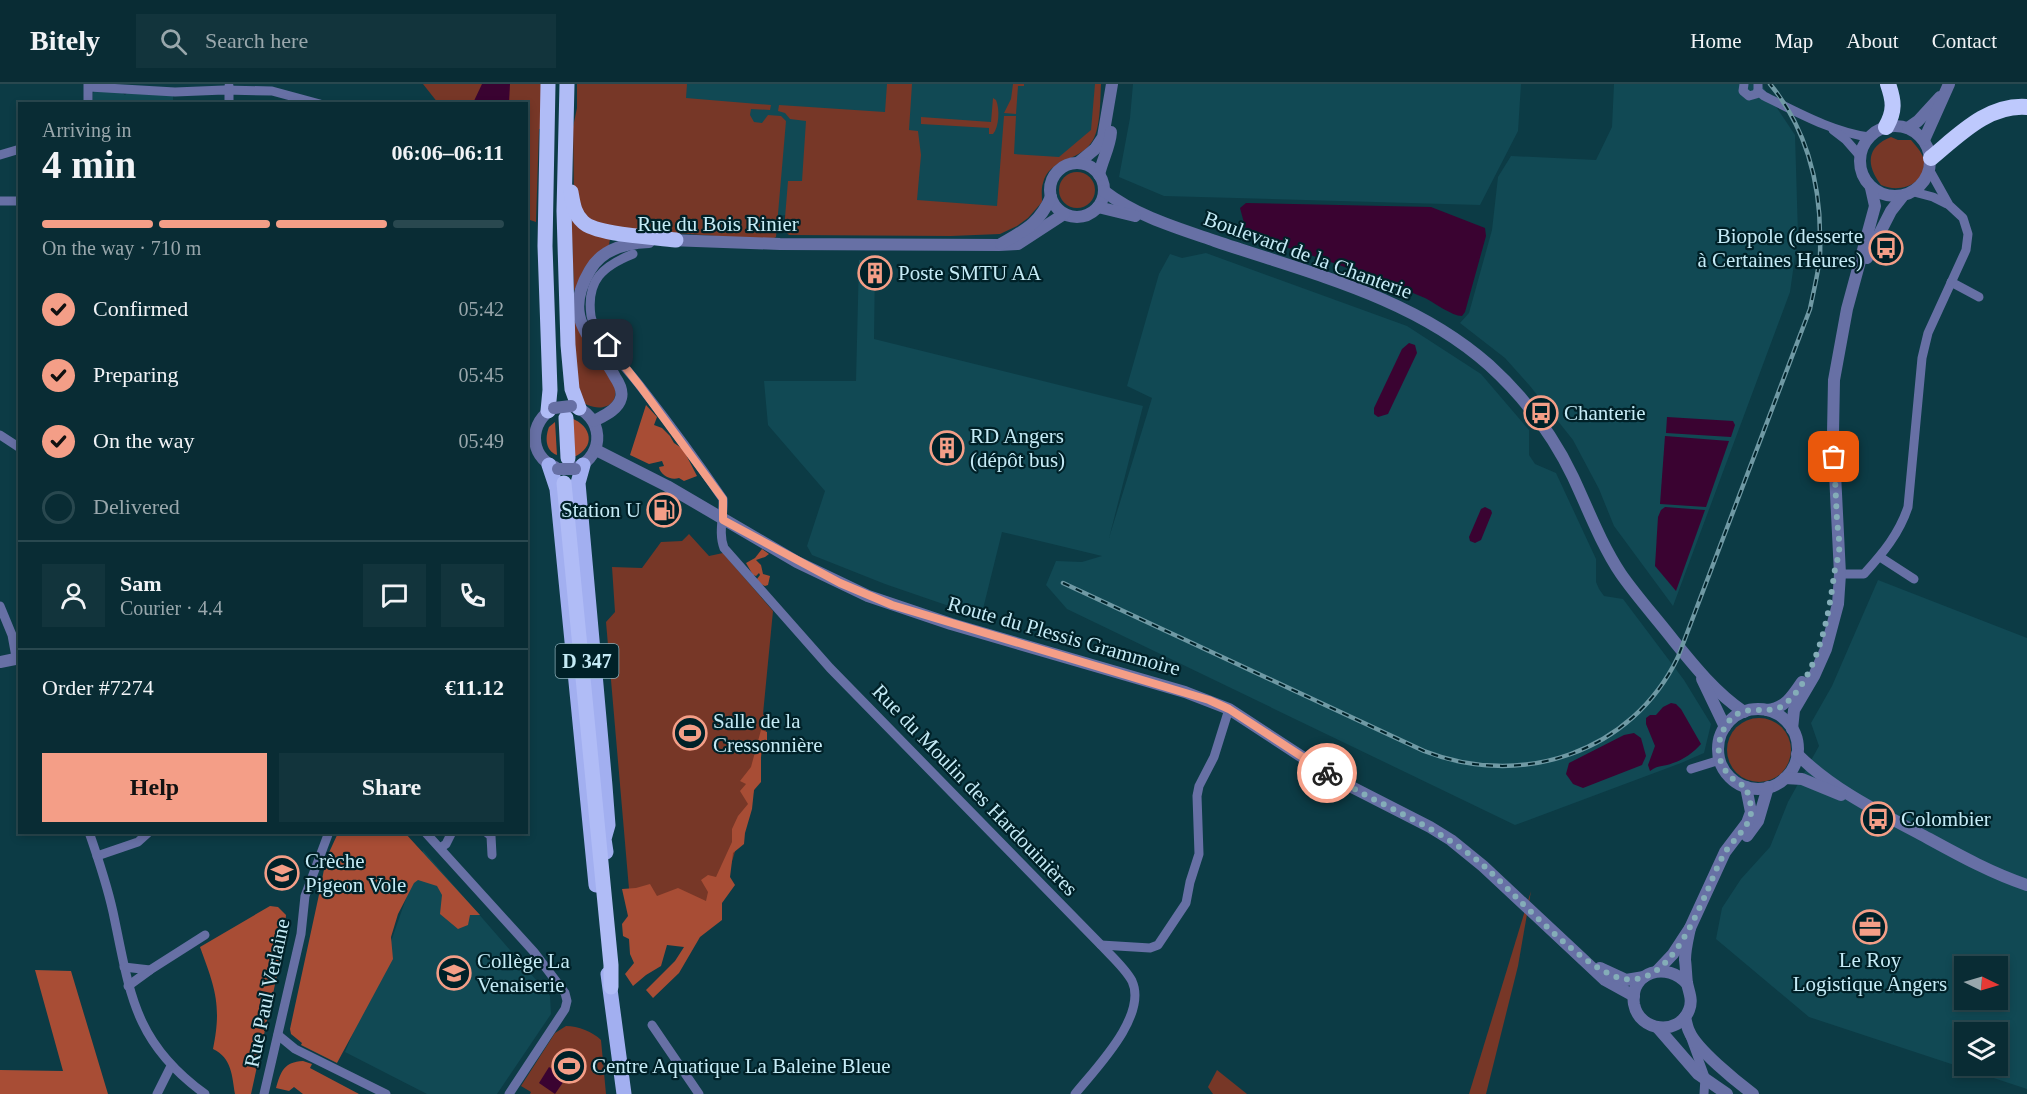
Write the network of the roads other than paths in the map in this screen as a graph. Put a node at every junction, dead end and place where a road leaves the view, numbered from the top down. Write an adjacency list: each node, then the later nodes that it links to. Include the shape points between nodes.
1 (550, 84): 44 (highway, via 545,246 550,390)
2 (559, 84): 44 (highway, D 347, via 558,254)
3 (567, 84): 18 (highway)
4 (1112, 84): 11 (street)
5 (1744, 84): 10 (street, via 1743,91 1749,96 1756,94)
6 (1888, 84): 16 (highway, via 1894,108)
7 (89, 86): 8 (street, via 175,92); 12 (street)
8 (229, 87): 13 (street, via 272,91)
9 (1948, 87): 17 (street); 20 (street)
10 (1758, 88): 15 (street, via 1764,96)
11 (1110, 101): 24 (street, via 1100,143); 26 (street, via 1110,141)
12 (88, 102)
13 (313, 102)
14 (2027, 107): 25 (highway, via 2002,109 1986,116)
15 (1824, 123): 19 (street); 23 (street)
16 (1886, 127): 17 (street); 19 (street)
17 (1908, 128): 20 (street)
18 (567, 129): 38 (highway, via 572,197 576,214 583,222 603,231); 44 (highway, via 564,211 572,389)
19 (1869, 137): 23 (street)
20 (1924, 140): 25 (street)
21 (18, 150): 22 (street)
22 (0, 155)
23 (1860, 156): 27 (street, via 1862,173)
24 (1078, 163): 26 (street); 30 (street, via 1056,173)
25 (1930, 165): 29 (street, via 1924,183); 34 (street)
26 (1099, 175): 28 (street)
27 (1871, 188): 31 (street, via 1880,194); 41 (street, via 1875,206)
28 (1104, 191): 35 (street); 37 (street, Boulevard de la Chanterie)
29 (1914, 192): 31 (street); 34 (street)
30 (1051, 197): 36 (street); 39 (street, via 1032,226)
31 (1902, 197): 41 (street)
32 (0, 201): 33 (street)
33 (18, 201)
34 (1949, 205): 42 (street, via 1963,218 1968,234 1966,250)
35 (1098, 207): 36 (street, via 1093,213 1078,217); 37 (street, Boulevard de la Chanterie)
36 (1064, 214): 39 (street, Rue du Bois Rinier, via 1018,244)
37 (1157, 221): 60 (street, Boulevard de la Chanterie, via 1404,309 1439,327 1488,365 1520,398 1555,444 1620,573)
38 (675, 240): 39 (street, Rue du Bois Rinier); 45 (street, Rue du Bois Rinier, via 625,244 603,255 586,276 578,303 579,319 586,336 611,369 621,393 617,406)
39 (999, 245)
40 (633, 254): 52 (street, Rue du Moulin des Hardouinières, via 613,261 602,271 594,284 591,318 723,499)
41 (1855, 281): 53 (street, via 1834,380)
42 (1951, 282): 43 (street); 54 (street, via 1928,333 1922,358 1908,507 1902,525)
43 (1979, 297)
44 (563, 409): 45 (street); 46 (street); 51 (highway, D 347)
45 (594, 421): 50 (street)
46 (531, 427): 48 (street)
47 (1, 440): 49 (street)
48 (531, 446): 51 (street, via 542,458)
49 (18, 447)
50 (596, 450): 51 (street, via 591,459); 52 (street, Route du Plessis Grammoire)
51 (566, 469): 79 (highway, D 347); 79 (main road, via 578,483 608,825); 95 (highway, D 347); 95 (main road, via 557,489 589,827)
52 (723, 520): 61 (street, Route du Plessis Grammoire, via 808,567 884,602 1185,692); 87 (street, Rue du Moulin des Hardouinières, via 720,538 724,548 823,659)
53 (1839, 553): 55 (street); 62 (street, via 1827,620 1809,672 1786,704)
54 (1880, 556): 55 (street, via 1864,574); 56 (street)
55 (1840, 574): 65 (street, via 1831,633 1814,676 1794,710)
56 (1914, 579)
57 (0, 606): 58 (street)
58 (18, 658): 59 (street)
59 (0, 662)
60 (1700, 674): 63 (street, Boulevard de la Chanterie); 64 (street, Boulevard de la Chanterie)
61 (1229, 709): 87 (street, via 1214,757 1199,786 1199,854 1186,903 1158,945); 88 (street, Route du Plessis Grammoire, via 1336,779 1451,840)
62 (1767, 710): 63 (street); 65 (street, via 1782,717)
63 (1744, 712): 64 (street)
64 (1725, 727): 67 (street, via 1718,746)
65 (1792, 729): 66 (street)
66 (1797, 754): 69 (street); 72 (street)
67 (1720, 760): 68 (street); 70 (street, via 1729,776)
68 (1691, 769)
69 (1785, 778): 71 (street); 72 (street, via 1802,779)
70 (1746, 787): 71 (street); 83 (street, via 1751,812 1748,823 1725,852)
71 (1768, 787): 83 (street, via 1758,821)
72 (1851, 798): 84 (street, via 1983,868)
73 (90, 834): 82 (street)
74 (146, 834): 82 (street, via 138,842)
75 (328, 834): 101 (street, Rue Paul Verlaine, via 305,896 301,934)
76 (427, 834): 80 (street)
77 (451, 834): 80 (street)
78 (488, 834): 81 (street)
79 (604, 839): 111 (main road, D 347, via 620,988)
80 (440, 848): 110 (street, via 534,952 565,993 565,1009)
81 (492, 855)
82 (98, 856): 89 (street)
83 (1713, 876): 85 (street)
84 (2027, 885)
85 (1690, 928): 91 (street); 93 (street, via 1685,958)
86 (205, 935): 90 (street)
87 (1101, 945): 113 (street, Rue du Moulin des Hardouinières, via 1133,983 1133,1004 1124,1031)
88 (1584, 959): 92 (street, Route du Plessis Grammoire, via 1626,980); 96 (street, Route du Plessis Grammoire, via 1605,980)
89 (124, 968): 90 (street); 94 (street)
90 (150, 970): 94 (street)
91 (1657, 971): 92 (street); 93 (street, via 1674,973)
92 (1644, 977): 96 (street)
93 (1687, 984): 97 (street, via 1691,1001)
94 (128, 986): 104 (street, via 148,1034)
95 (611, 987): 111 (main road)
96 (1634, 996): 99 (street, via 1640,1017)
97 (1685, 1017): 99 (street, via 1673,1026); 100 (street)
98 (652, 1025): 112 (street)
99 (1658, 1028): 105 (street)
100 (1689, 1033): 105 (street); 116 (street)
101 (278, 1035): 102 (street); 103 (street, Rue Paul Verlaine)
102 (295, 1049): 103 (street); 109 (street)
103 (274, 1053): 108 (street, Rue Paul Verlaine)
104 (171, 1066): 106 (street); 107 (street)
105 (1705, 1080): 114 (street); 115 (street)
106 (157, 1094)
107 (205, 1094)
108 (264, 1094)
109 (386, 1094)
110 (509, 1094)
111 (625, 1094)
112 (699, 1094)
113 (1075, 1094)
114 (1704, 1094)
115 (1727, 1094)
116 (1754, 1094)

